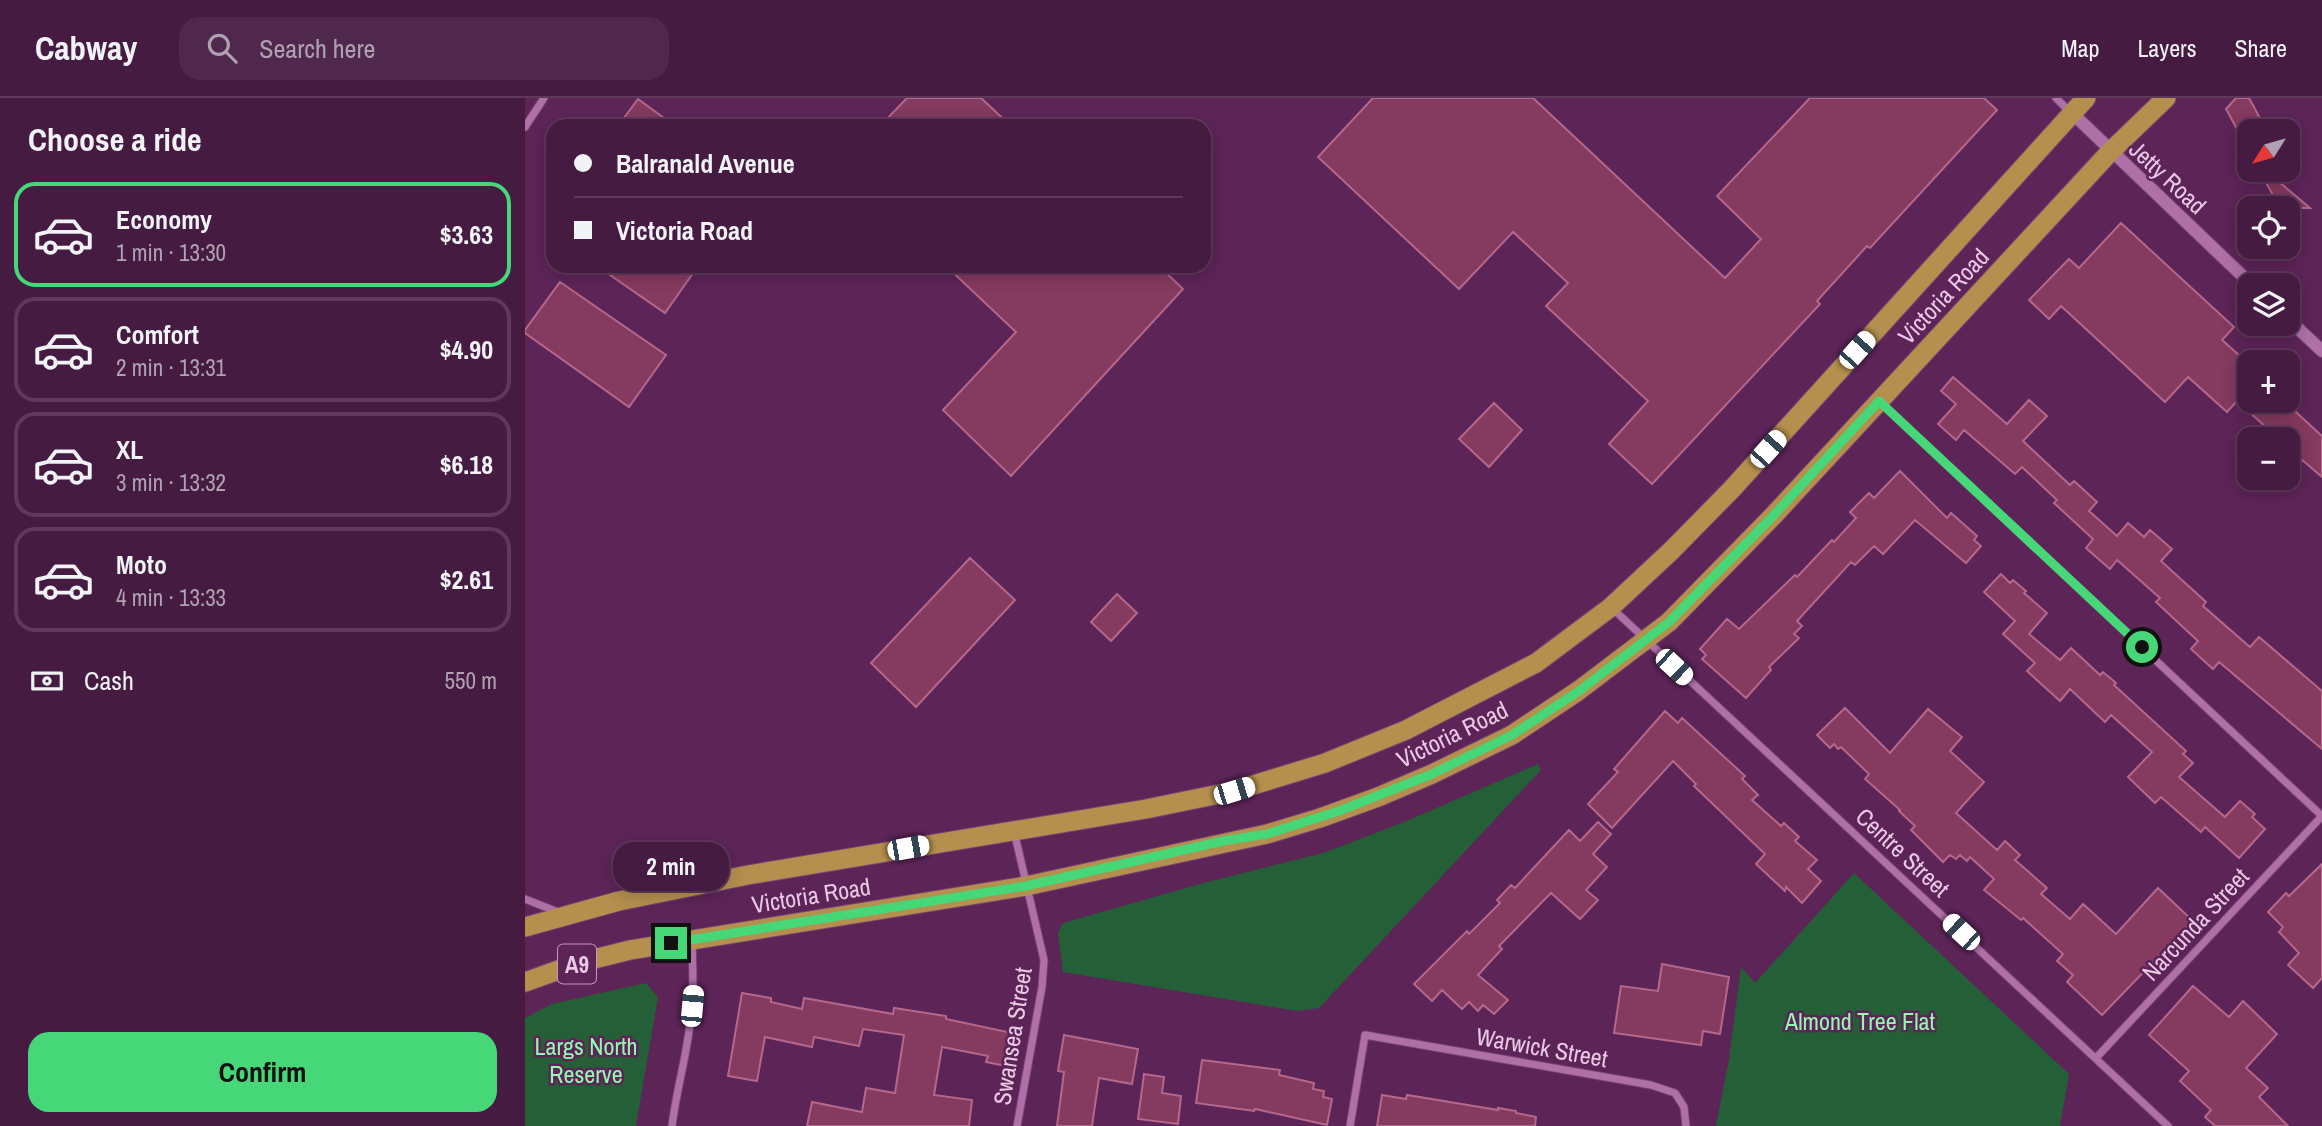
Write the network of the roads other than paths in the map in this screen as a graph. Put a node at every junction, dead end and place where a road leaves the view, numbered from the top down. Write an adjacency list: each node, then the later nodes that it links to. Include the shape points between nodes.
1 (544, 98): 6 (street)
2 (2056, 98): 5 (street, Jetty Road)
3 (2086, 98): 5 (highway, Victoria Road / A9)
4 (2167, 98): 7 (highway, Victoria Road / A9)
5 (2072, 113): 7 (street, Jetty Road); 12 (highway, Victoria Road / A9, via 1732,489)
6 (525, 127)
7 (2110, 152): 8 (street, Jetty Road); 11 (highway, Victoria Road / A9)
8 (2239, 273)
9 (2300, 330): 10 (street)
10 (2322, 351)
11 (1879, 401): 13 (highway, Victoria Road / A9, via 1722,569); 14 (street)
12 (1611, 607): 13 (street, Centre Street); 15 (highway, Victoria Road / A9, via 1536,663 1406,730 1325,763 1234,791)
13 (1646, 641): 16 (highway, Victoria Road / A9, via 1512,735 1378,797 1267,834); 22 (street, Centre Street)
14 (2322, 816): 22 (street, Narcunda Street)
15 (1014, 830): 16 (street, Swansea Street); 18 (highway, Victoria Road / A9, via 748,875)
16 (1026, 886): 20 (highway, Victoria Road / A9); 24 (street, Swansea Street, via 1044,960)
17 (525, 899): 18 (street)
18 (565, 915): 19 (highway, Victoria Road / A9)
19 (525, 928)
20 (692, 939): 21 (highway, Victoria Road / A9, via 578,963); 23 (street, via 690,1026)
21 (525, 982)
22 (2097, 1058): 27 (street, Centre Street)
23 (672, 1126)
24 (1017, 1126)
25 (1350, 1126): 26 (street, Warwick Street, via 1365,1035 1651,1085 1675,1093 1684,1107)
26 (1686, 1126)
27 (2168, 1126)

